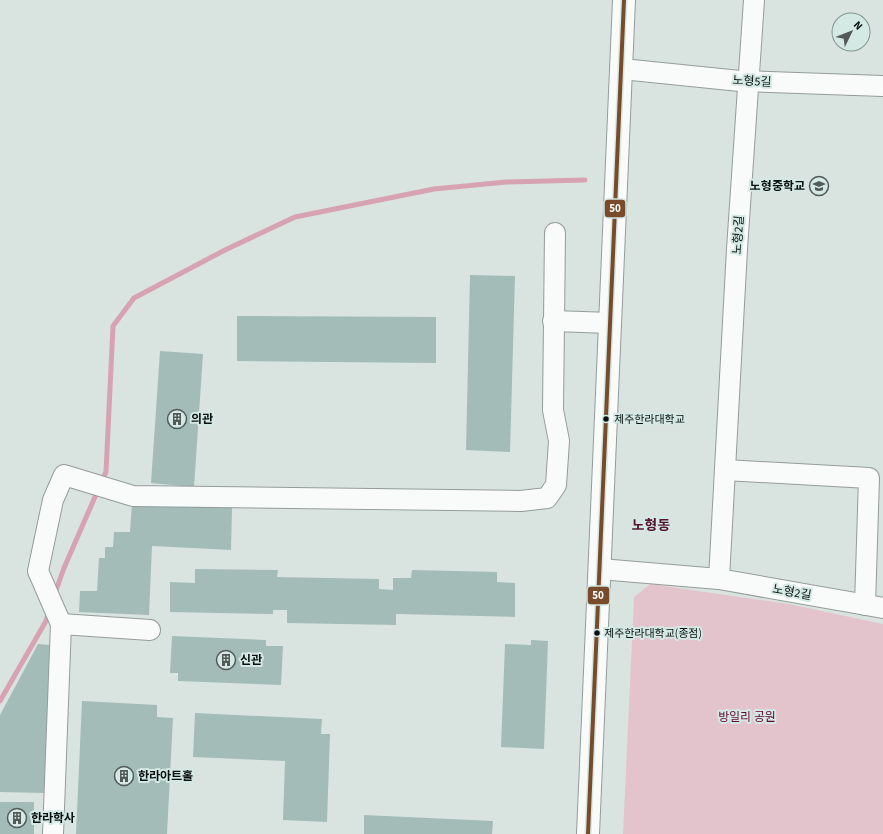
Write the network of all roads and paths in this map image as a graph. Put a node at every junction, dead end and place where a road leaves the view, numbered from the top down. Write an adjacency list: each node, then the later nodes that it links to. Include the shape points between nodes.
1 (624, 0): 3 (main road)
2 (754, 0): 4 (street, 노형2길)
3 (622, 69): 4 (street, 노형5길); 8 (main road)
4 (749, 81): 5 (street, 노형5길); 9 (street, 노형2길)
5 (883, 86)
6 (555, 234): 7 (street)
7 (553, 321): 8 (street); 13 (street, via 553,410 559,441 556,485 546,498 521,501 133,496 64,475 53,500 38,571)
8 (611, 323): 10 (main road)
9 (725, 470): 11 (street, 노형2길); 12 (street, via 869,478)
10 (600, 569): 11 (street, 노형2길); 16 (main road)
11 (719, 579): 12 (street, 노형2길)
12 (874, 607)
13 (60, 620): 14 (street); 15 (street)
14 (150, 630)
15 (53, 834)
16 (588, 834)

